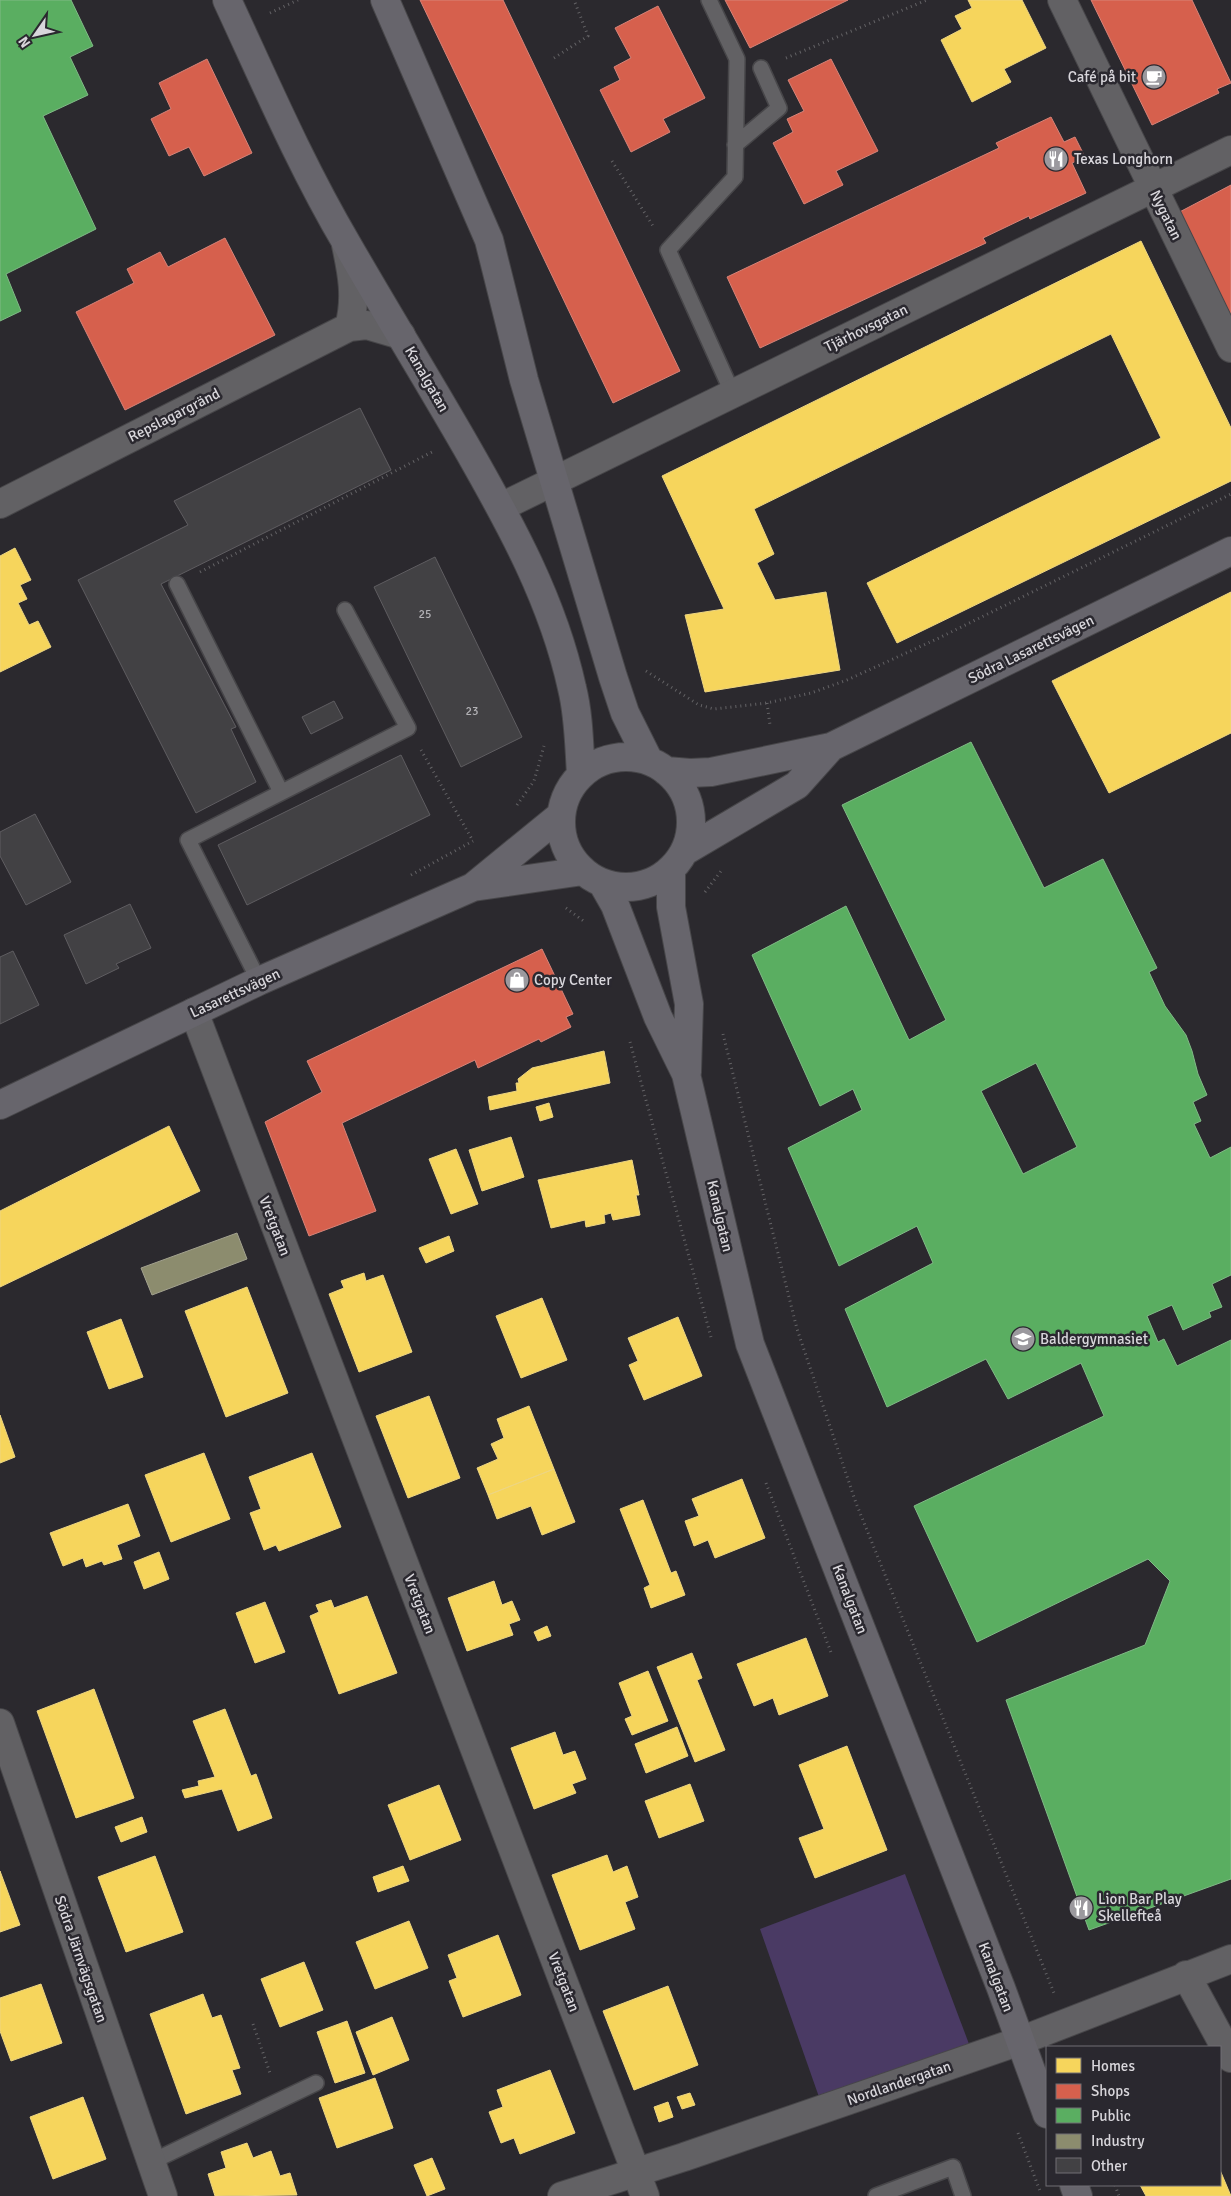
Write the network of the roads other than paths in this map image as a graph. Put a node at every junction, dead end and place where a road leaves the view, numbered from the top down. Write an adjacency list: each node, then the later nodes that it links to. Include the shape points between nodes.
1 (227, 0): 9 (main road, Kanalgatan, via 311,177)
2 (385, 0): 14 (main road, via 489,240)
3 (709, 0): 6 (lane, via 738,59)
4 (1062, 0): 8 (street, Nygatan)
5 (761, 68): 6 (lane, via 779,108)
6 (735, 145): 13 (lane, via 735,177 668,250)
7 (1231, 150): 8 (street, Tjärhovsgatan)
8 (1153, 189): 12 (street, Nygatan); 13 (street, Tjärhovsgatan)
9 (346, 242): 10 (street, via 354,298); 11 (main road, Kanalgatan)
10 (349, 327): 11 (street, Repslagargränd, via 374,326); 15 (street, Repslagargränd)
11 (401, 335): 16 (main road, Kanalgatan)
12 (1231, 348)
13 (732, 392): 14 (street, Tjärhovsgatan)
14 (553, 480): 16 (street, Tjärhovsgatan); 21 (main road, via 626,713)
15 (0, 504)
16 (501, 507): 22 (main road, Kanalgatan, via 537,578 554,624 576,707)
17 (1231, 551): 20 (main road, Södra Lasarettsvägen)
18 (177, 584): 23 (lane)
19 (345, 610): 23 (lane, via 408,728)
20 (831, 747): 21 (main road, Södra Lasarettsvägen, via 711,772 690,773); 25 (main road, Södra Lasarettsvägen, via 797,785)
21 (658, 766): 22 (main road, via 629,757 616,757 604,760); 25 (main road, via 677,780 689,804 692,828)
22 (582, 774): 24 (main road, via 566,795)
23 (281, 792): 28 (lane, via 188,840)
24 (561, 815): 26 (main road, via 565,846 575,863); 27 (main road, Lasarettsvägen)
25 (678, 860): 26 (main road, via 661,878 641,886 620,888); 30 (main road, Kanalgatan, via 671,907 688,1004)
26 (593, 877): 27 (main road, Lasarettsvägen); 30 (main road, Kanalgatan, via 615,905 658,1017)
27 (473, 887): 28 (main road, Lasarettsvägen)
28 (259, 981): 29 (main road, Lasarettsvägen)
29 (194, 1012): 31 (main road, Lasarettsvägen); 40 (street, Vretgatan)
30 (686, 1074): 35 (main road, Kanalgatan, via 750,1344)
31 (0, 1105)
32 (0, 1723): 39 (street, Södra Järnvägsgatan)
33 (1231, 1958): 34 (street, Nordlandergatan)
34 (1186, 1975): 35 (street, Nordlandergatan); 36 (street)
35 (1020, 2041): 38 (main road, Kanalgatan); 40 (street, Nordlandergatan)
36 (1231, 2058)
37 (316, 2083): 39 (lane)
38 (1046, 2111)
39 (151, 2162): 41 (street, Södra Järnvägsgatan)
40 (641, 2184): 42 (street, Nordlandergatan)
41 (163, 2196)
42 (562, 2196)
43 (876, 2196): 44 (lane, via 952,2167)
44 (963, 2196)

